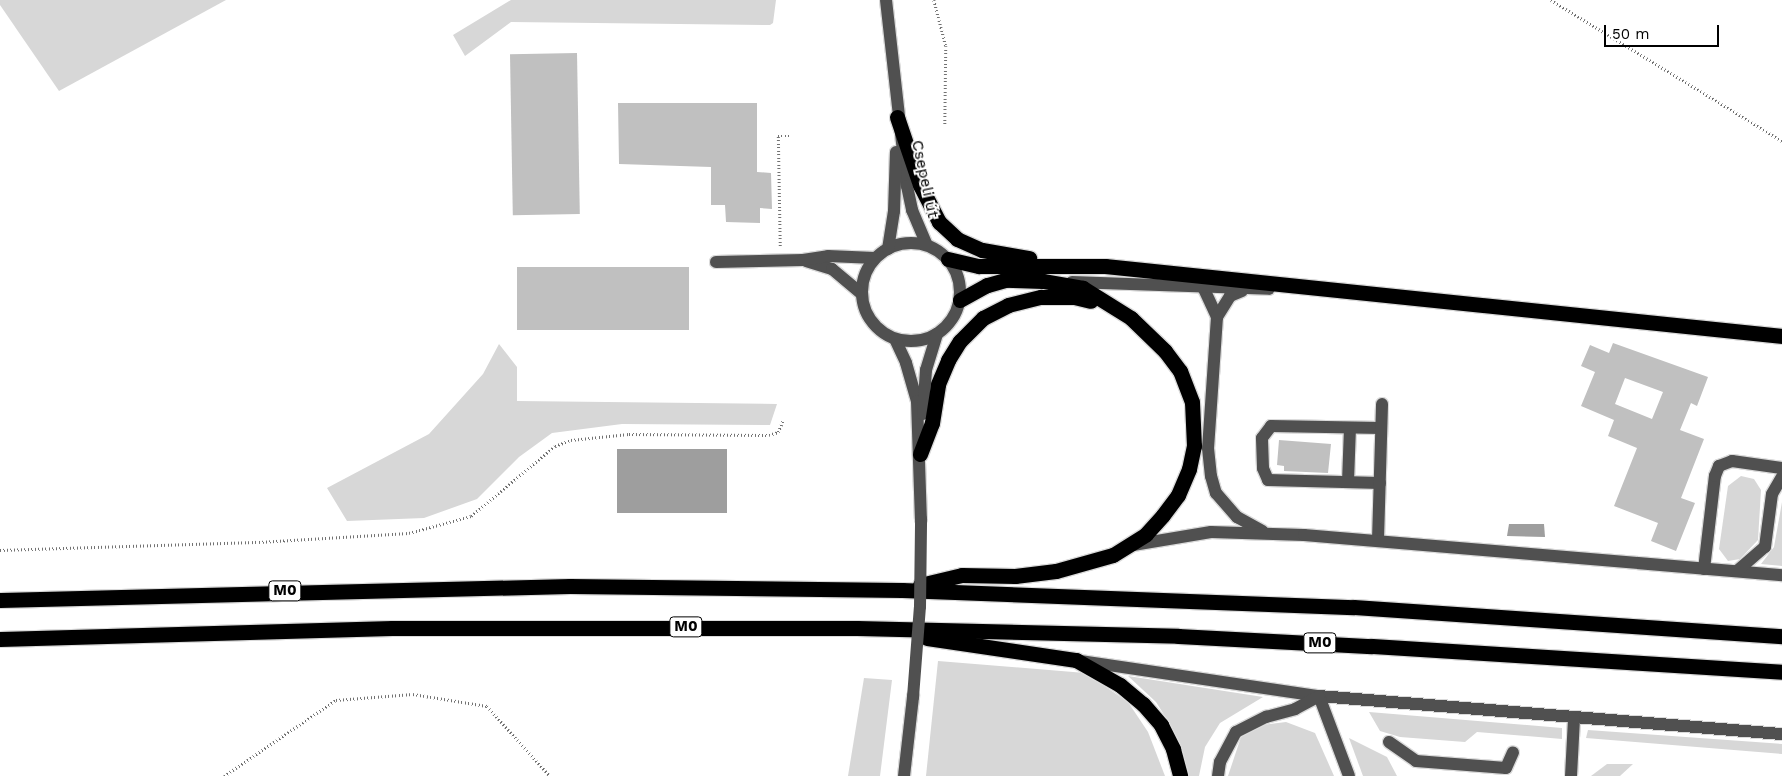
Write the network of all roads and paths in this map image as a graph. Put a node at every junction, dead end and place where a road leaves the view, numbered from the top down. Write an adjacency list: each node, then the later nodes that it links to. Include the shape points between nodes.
1 (886, 0): 4 (street, Csepeli út)
2 (934, 0): 5 (path, via 946,46)
3 (1551, 0): 7 (path)
4 (897, 117): 8 (street, Csepeli út, via 912,210); 9 (street, Csepeli út, via 894,211); 15 (highway, via 928,206 957,239 982,250)
5 (945, 126)
6 (789, 136): 13 (path, via 778,136 780,246)
7 (1782, 141)
8 (927, 246): 9 (street, via 914,243); 11 (street)
9 (888, 248): 10 (street)
10 (875, 258): 12 (street, via 828,256); 21 (street, via 863,280)
11 (948, 259): 15 (highway, via 978,266); 22 (street, via 956,272)
12 (803, 260): 13 (street); 21 (street, via 832,269)
13 (788, 261): 14 (street)
14 (716, 262)
15 (1065, 264): 16 (highway)
16 (1177, 273): 18 (street, via 1196,281); 20 (highway)
17 (1057, 282): 18 (street); 22 (highway, via 1006,280 987,285); 23 (highway, via 1083,288)
18 (1204, 289): 19 (street); 24 (street)
19 (1248, 289): 20 (street); 24 (street, via 1230,296)
20 (1328, 291): 26 (highway)
21 (861, 293): 27 (street, via 871,321)
22 (960, 300): 25 (street, via 956,314)
23 (1111, 306): 32 (highway, via 1074,297 1041,297 1008,305 983,318 960,340 948,360 938,384 932,423); 39 (highway, via 1150,333 1175,364 1187,387 1194,424 1189,469 1178,495 1146,534)
24 (1217, 316): 37 (street, via 1208,448 1211,476 1216,493 1237,518)
25 (937, 334): 27 (street, via 924,340); 32 (street, via 926,370)
26 (1782, 336)
27 (895, 339): 32 (street, via 917,401)
28 (1382, 404): 31 (street)
29 (783, 420): 40 (path, via 778,432 769,435 628,434 571,440 555,446 471,516 409,532 259,542)
30 (1350, 428): 31 (street); 35 (street); 35 (street, via 1271,426 1262,438 1263,468 1268,480)
31 (1381, 428): 36 (street)
32 (920, 454): 58 (street, bridge, via 920,607)
33 (1782, 468): 41 (street, via 1732,461 1719,466 1715,476)
34 (1782, 476): 42 (street, via 1772,494 1764,547)
35 (1348, 482): 36 (street)
36 (1380, 484): 38 (street)
37 (1267, 533): 38 (street); 39 (street, via 1185,533)
38 (1378, 540): 41 (street)
39 (1130, 545): 44 (highway, via 1092,562 1056,571 1015,576 962,575)
40 (0, 550)
41 (1704, 569): 42 (street)
42 (1737, 571): 43 (street)
43 (1782, 575)
44 (902, 590): 45 (highway, M0, via 570,586); 47 (highway, M0, via 1354,607)
45 (0, 600)
46 (857, 628): 48 (highway, M0, via 392,628); 49 (highway); 50 (highway, M0, via 1178,636)
47 (1782, 636)
48 (0, 639)
49 (1076, 660): 51 (street); 59 (highway, via 1120,685 1144,704 1161,725 1173,748)
50 (1782, 672)
51 (1319, 696): 52 (street); 60 (street, via 1236,732 1220,762); 61 (street)
52 (1574, 719): 53 (street); 62 (street)
53 (1782, 734)
54 (1389, 742): 55 (street, via 1416,761 1425,762 1506,768)
55 (1513, 752)
56 (224, 776): 57 (path, via 336,700 413,694 487,706)
57 (550, 776)
58 (904, 776)
59 (1180, 776)
60 (1218, 776)
61 (1349, 776)
62 (1571, 776)

